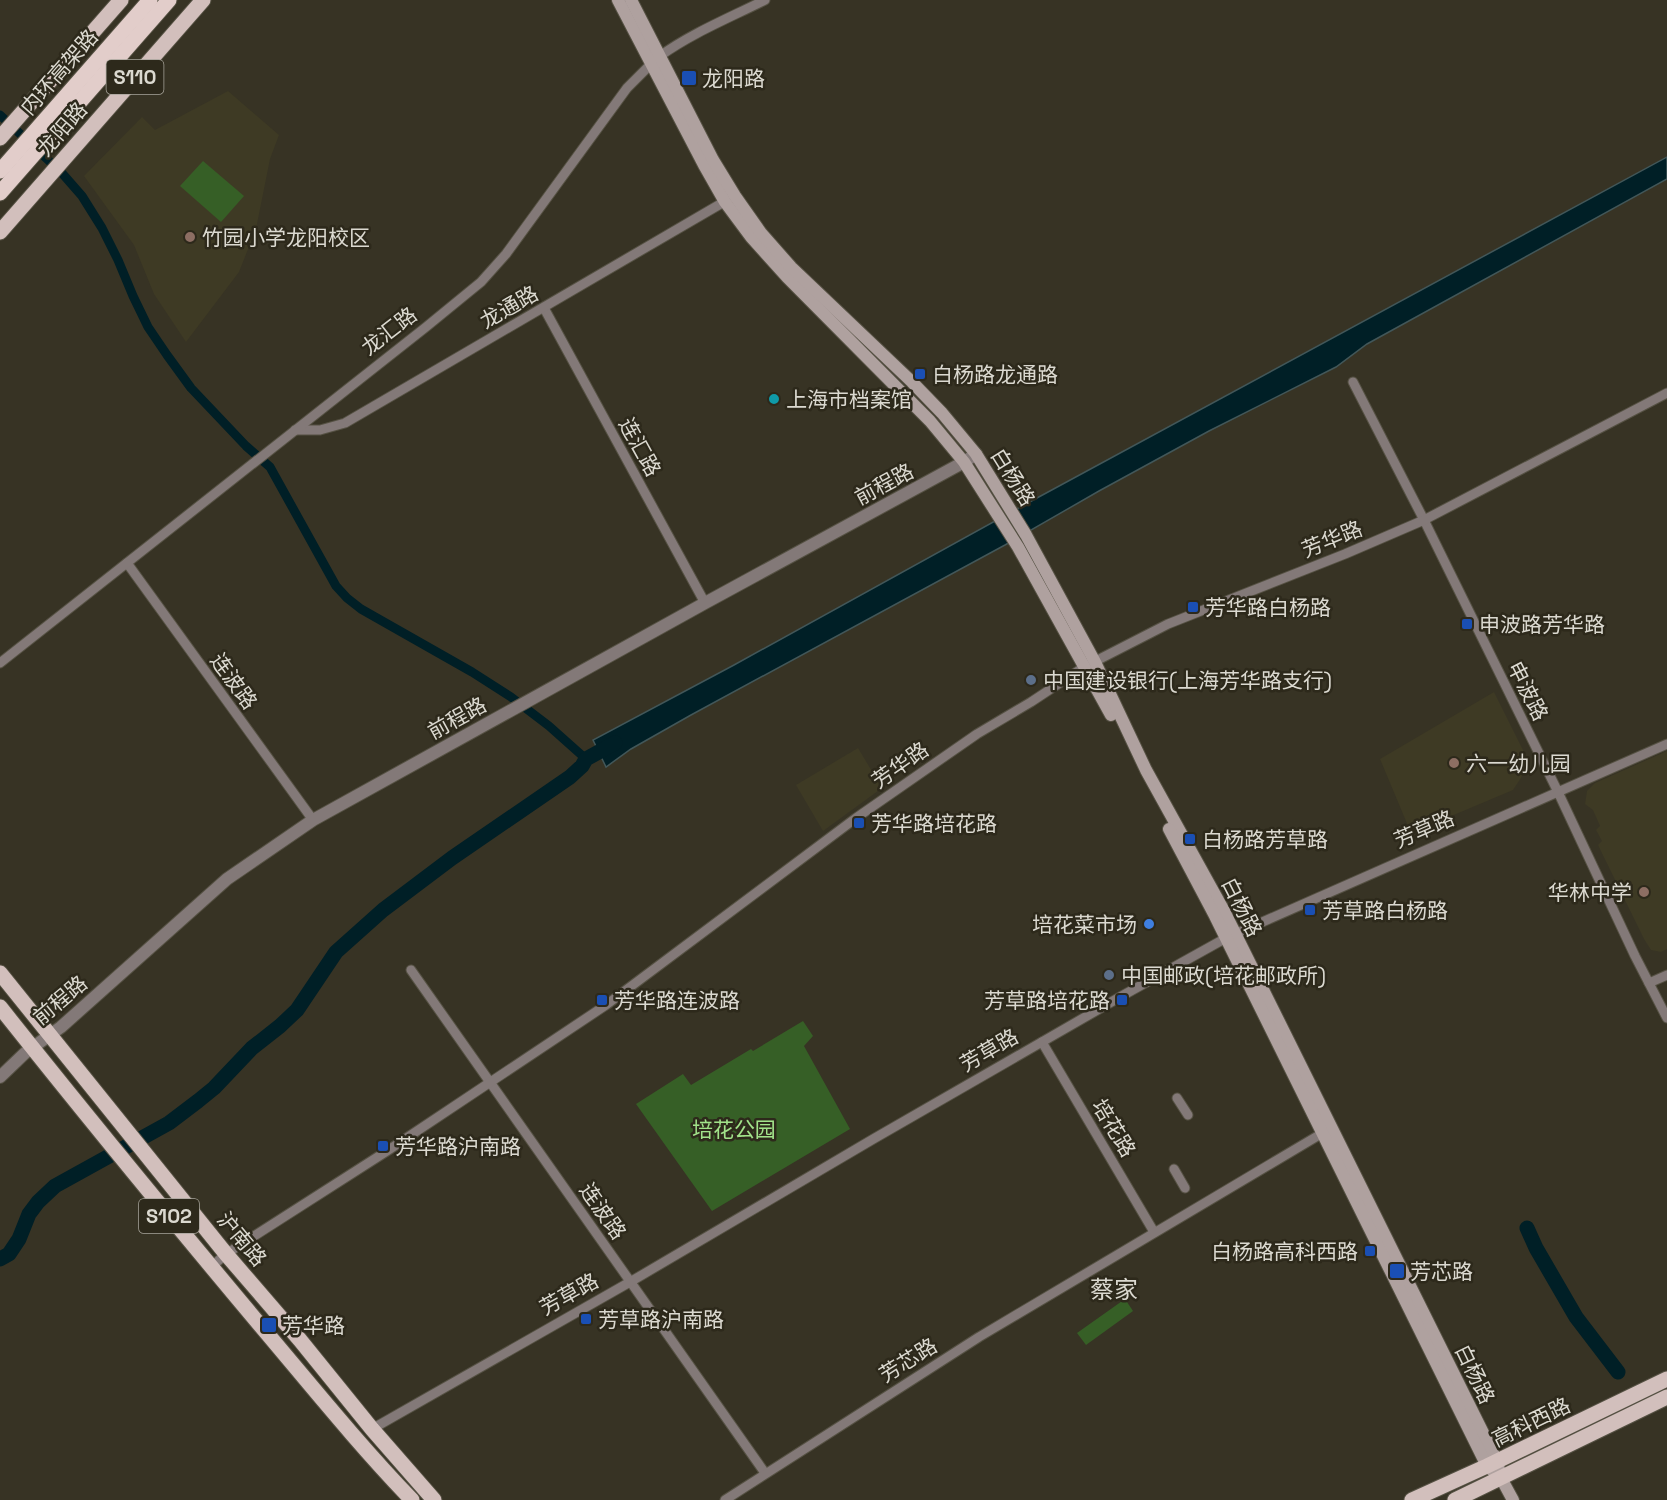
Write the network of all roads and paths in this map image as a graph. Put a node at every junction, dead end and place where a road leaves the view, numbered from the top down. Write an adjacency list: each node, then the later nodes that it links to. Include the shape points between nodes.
1 (121, 0): 10 (main road, 龙阳路 / S110)
2 (150, 0): 9 (highway, 内环高架路, via 58,105)
3 (169, 0): 9 (highway, 内环高架路)
4 (203, 0): 16 (main road, 龙阳路 / S110)
5 (618, 0): 8 (main road, 白杨路)
6 (631, 0): 8 (main road, 白杨路)
7 (765, 0): 8 (street, 龙汇路, via 696,33)
8 (656, 60): 14 (main road, 白杨路, via 713,160); 20 (street, 龙汇路, via 627,88 514,245 481,282)
9 (44, 133): 11 (highway, 内环高架路)
10 (0, 138)
11 (16, 160): 12 (highway, 内环高架路); 13 (highway, 内环高架路); 15 (highway)
12 (0, 171)
13 (0, 194)
14 (730, 199): 17 (street, 龙通路); 21 (main road, 白杨路, via 791,267 942,413); 22 (main road, 白杨路, via 750,237 930,421)
15 (0, 208)
16 (0, 232)
17 (544, 308): 20 (street, 龙通路, via 345,423 320,430); 25 (street, 连汇路)
18 (1353, 382): 23 (street, 申波路)
19 (1667, 393): 23 (street, 芳华路)
20 (295, 430): 24 (street, 龙汇路)
21 (976, 454): 22 (street, 前程路); 27 (main road, 白杨路, via 1026,535)
22 (964, 462): 25 (street, 前程路); 27 (main road, 白杨路)
23 (1424, 520): 27 (street, 芳华路, via 1168,624); 29 (street, 申波路)
24 (127, 563): 26 (street, 龙汇路); 30 (street, 连波路)
25 (705, 603): 30 (street, 前程路)
26 (0, 663)
27 (1090, 664): 31 (main road, 白杨路, via 1104,700); 42 (street, 芳华路, via 899,787 606,1005)
28 (1667, 744): 29 (street, 芳草路)
29 (1558, 792): 31 (street, 芳草路); 35 (street, 申波路)
30 (313, 820): 38 (street, 前程路, via 227,879)
31 (1230, 936): 39 (street, 芳草路); 45 (main road, 白杨路)
32 (411, 970): 42 (street, 连波路)
33 (0, 973): 38 (main road, 沪南路 / S102)
34 (1667, 975): 35 (street)
35 (1649, 983): 37 (street, 申波路)
36 (0, 1007): 40 (main road, 沪南路 / S102)
37 (1667, 1018)
38 (50, 1034): 40 (street, 前程路); 49 (main road, 沪南路 / S102)
39 (1042, 1042): 48 (street, 培花路); 51 (street, 芳草路)
40 (32, 1047): 41 (street, 前程路); 50 (main road, 沪南路 / S102)
41 (0, 1077)
42 (490, 1083): 49 (street, 芳华路); 51 (street, 连波路)
43 (1177, 1098): 44 (street)
44 (1188, 1115)
45 (1326, 1131): 48 (street, 芳芯路); 56 (main road, 白杨路)
46 (1173, 1169): 47 (street)
47 (1185, 1188)
48 (1154, 1232): 57 (street, 芳芯路, via 979,1336)
49 (226, 1254): 50 (street, 芳华路); 54 (main road, 沪南路 / S102)
50 (211, 1267): 55 (main road, 沪南路 / S102)
51 (630, 1282): 54 (street, 芳草路); 57 (street, 连波路)
52 (1667, 1379): 56 (main road, 高科西路)
53 (1667, 1397): 58 (main road, 高科西路)
54 (372, 1430): 55 (street, 芳草路); 60 (main road, 沪南路 / S102)
55 (358, 1441): 59 (main road, 沪南路 / S102)
56 (1492, 1464): 58 (main road, 白杨路); 62 (main road, 高科西路)
57 (765, 1473): 61 (street, 芳芯路)
58 (1502, 1478): 63 (main road, 高科西路); 64 (main road)
59 (412, 1500)
60 (434, 1500)
61 (725, 1500)
62 (1412, 1500)
63 (1455, 1500)
64 (1513, 1500)

